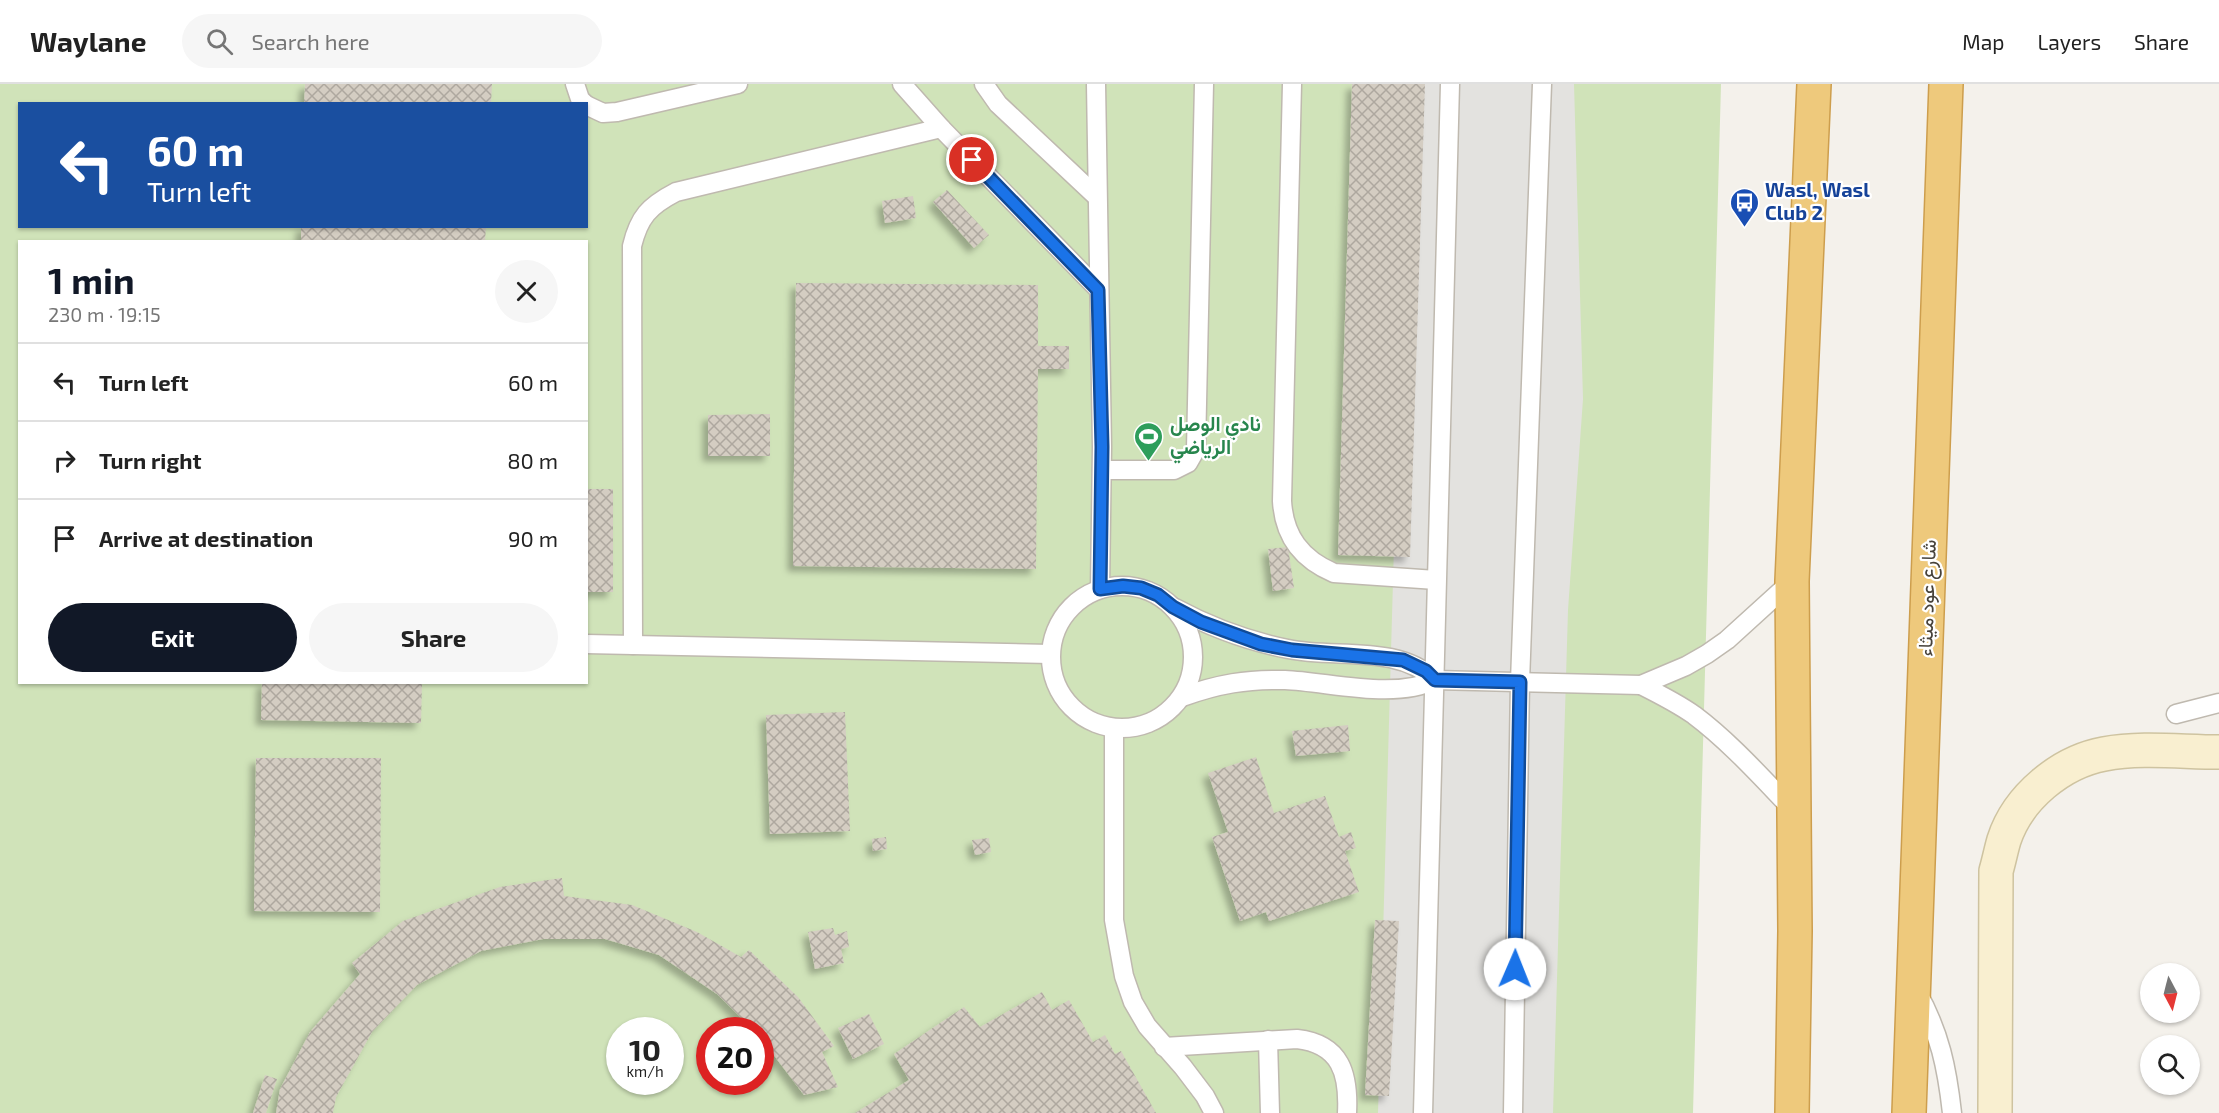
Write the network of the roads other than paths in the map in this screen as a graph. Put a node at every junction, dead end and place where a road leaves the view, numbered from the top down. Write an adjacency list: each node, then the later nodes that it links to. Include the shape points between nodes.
1 (576, 84): 12 (lane)
2 (738, 84): 13 (lane, via 617,112 603,113)
3 (902, 84): 14 (lane)
4 (984, 84): 15 (lane, via 998,104)
5 (1096, 84): 15 (lane)
6 (1204, 84): 17 (lane, via 1196,449 1188,463 1174,470)
7 (1292, 84): 18 (lane, via 1282,516 1295,545 1319,567 1334,573)
8 (1450, 84): 18 (lane)
9 (1542, 84): 26 (lane)
10 (1814, 84): 19 (highway)
11 (1946, 84): 34 (highway, شارع عود ميثاء)
12 (584, 102)
13 (588, 105)
14 (941, 128): 16 (lane); 23 (lane, via 676,192 659,201 636,228 632,246)
15 (1096, 196): 16 (lane)
16 (1098, 290): 17 (lane)
17 (1102, 470): 20 (lane)
18 (1436, 580): 25 (lane)
19 (1792, 581): 27 (lane, via 1714,649); 33 (highway)
20 (1100, 589): 21 (lane, via 1141,588); 24 (lane, via 1081,598 1065,614 1054,633)
21 (1173, 607): 25 (lane, via 1261,644 1403,660 1420,667); 28 (lane, via 1185,622 1194,660)
22 (588, 644): 23 (lane)
23 (633, 645): 24 (lane)
24 (1050, 654): 31 (lane, via 1055,684 1068,704 1085,718)
25 (1435, 680): 26 (lane); 28 (lane, via 1401,690 1287,680 1236,681); 40 (lane)
26 (1520, 682): 27 (lane); 41 (lane)
27 (1641, 685): 33 (lane, via 1694,715)
28 (1182, 697): 31 (lane, via 1169,712 1152,722)
29 (2219, 703): 30 (lane)
30 (2176, 714)
31 (1114, 728): 36 (lane, via 1114,920 1118,950 1133,1002)
32 (2219, 752): 45 (street, via 2104,754 2072,765 2043,783 2020,808 2005,838 1996,871)
33 (1794, 811): 42 (highway)
34 (1913, 983): 43 (highway, شارع عود ميثاء); 44 (lane, via 1941,1045)
35 (1268, 1040): 36 (lane); 38 (lane); 39 (lane, via 1312,1041 1328,1050 1341,1064 1347,1082)
36 (1164, 1047): 37 (lane, via 1183,1066)
37 (1214, 1113)
38 (1270, 1113)
39 (1347, 1113)
40 (1423, 1113)
41 (1513, 1113)
42 (1792, 1113)
43 (1909, 1113)
44 (1952, 1113)
45 (1995, 1113)

